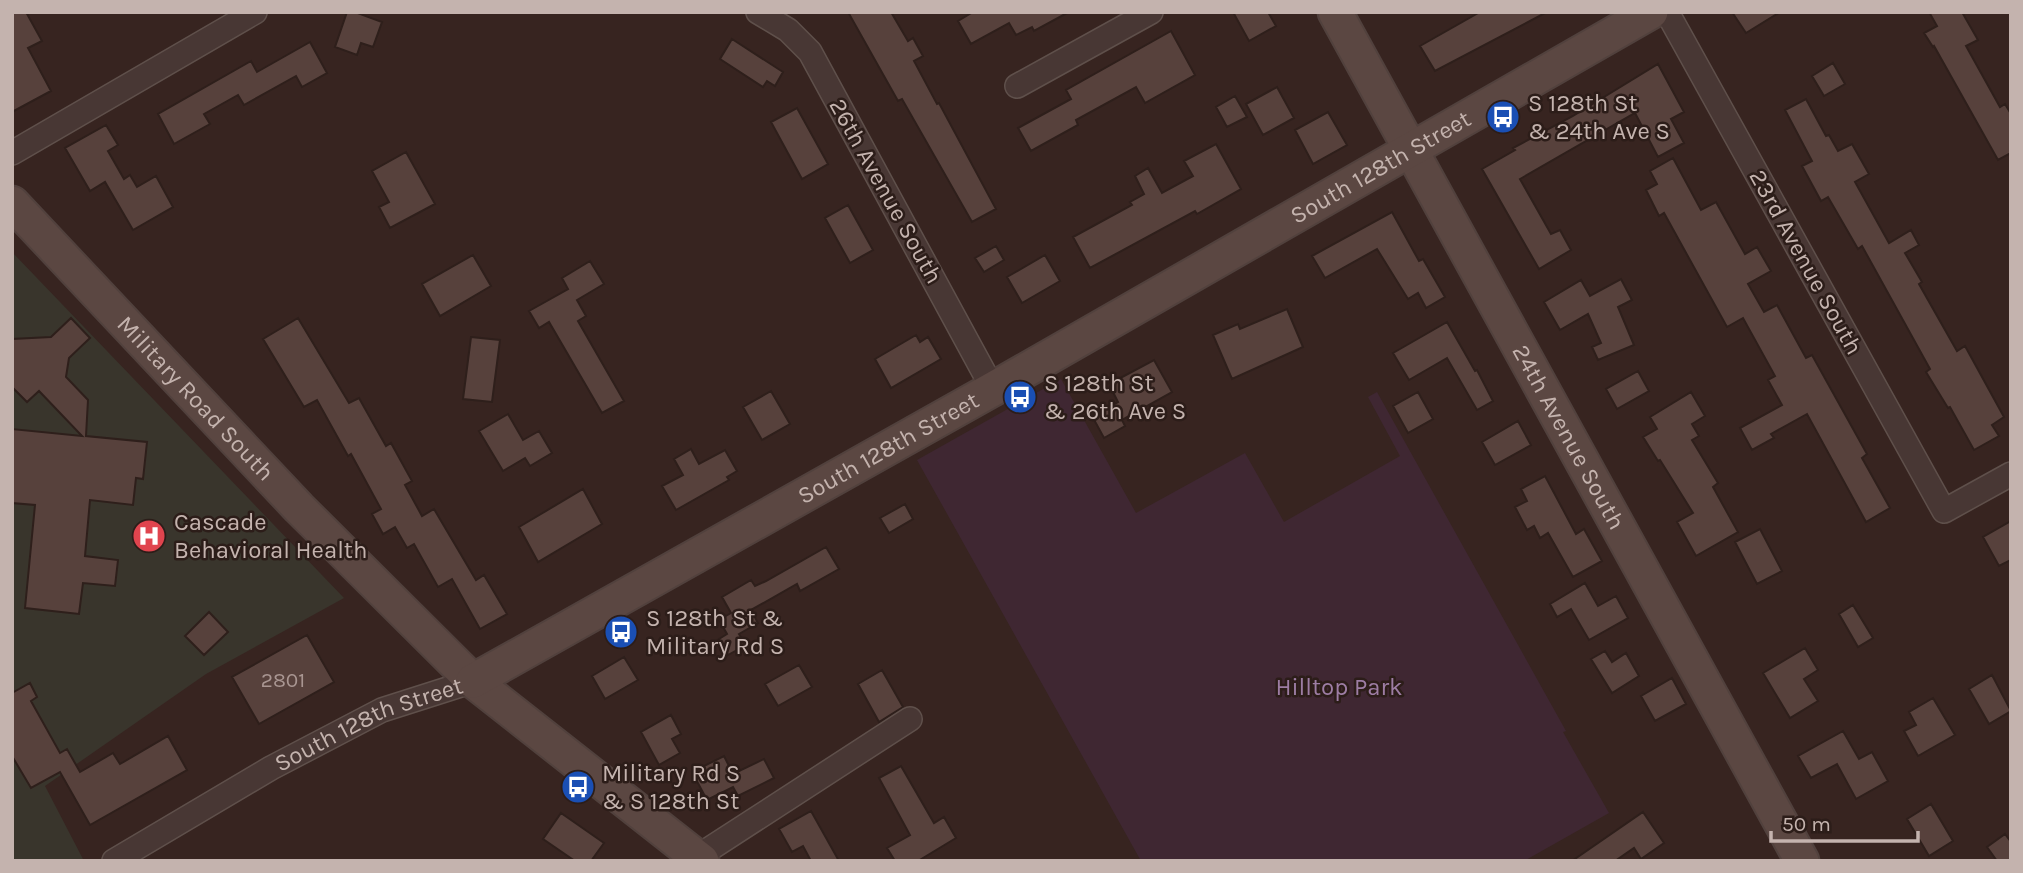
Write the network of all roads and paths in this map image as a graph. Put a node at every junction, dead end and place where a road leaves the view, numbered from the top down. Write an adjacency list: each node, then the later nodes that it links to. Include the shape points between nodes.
1 (255, 12): 9 (street)
2 (758, 12): 11 (street, 26th Avenue South, via 788,30 810,52)
3 (1151, 12): 7 (street)
4 (1335, 12): 8 (street, 24th Avenue South)
5 (1651, 12): 8 (street, South 128th Street)
6 (1667, 12): 12 (street, 23rd Avenue South, via 1944,511)
7 (1017, 86)
8 (1409, 150): 11 (street, South 128th Street); 17 (street, 24th Avenue South)
9 (12, 153)
10 (12, 203): 13 (street, Military Road South, via 299,508)
11 (993, 389): 13 (street, South 128th Street)
12 (2011, 474)
13 (473, 681): 15 (street, Military Road South); 16 (street, South 128th Street, via 382,710 271,768)
14 (910, 719): 15 (street)
15 (697, 860)
16 (114, 861)
17 (1802, 861)

